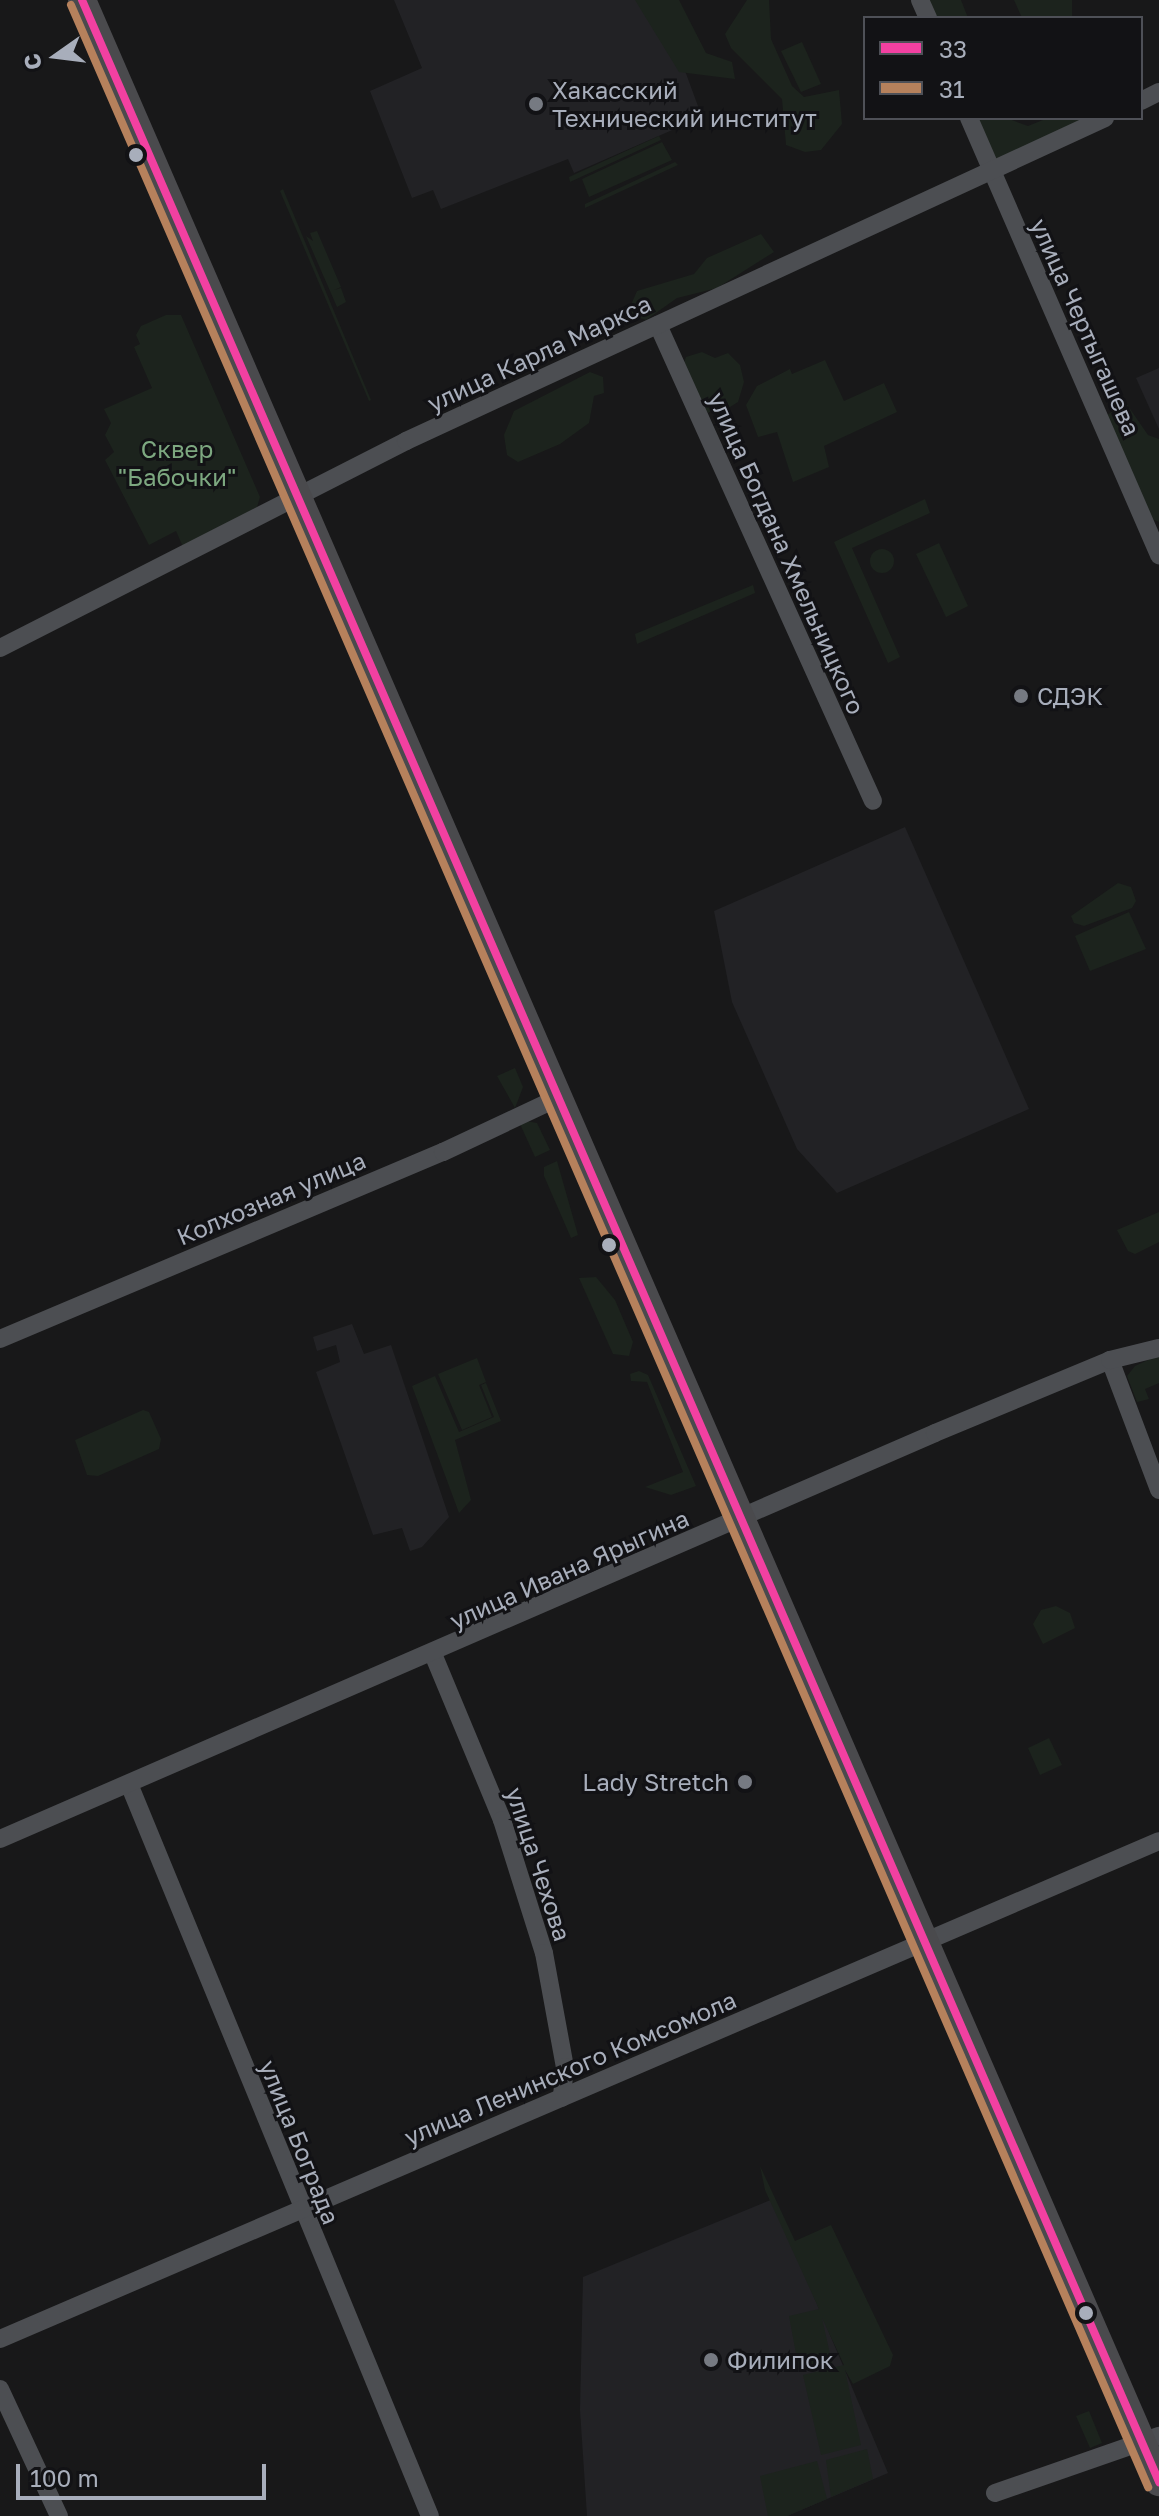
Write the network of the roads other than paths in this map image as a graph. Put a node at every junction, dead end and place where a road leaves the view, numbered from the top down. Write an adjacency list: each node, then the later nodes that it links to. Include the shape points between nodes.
1 (82, 0): 6 (main road)
2 (970, 120): 4 (street, улица Чертыгашева)
3 (1101, 120): 4 (street, улица Карла Маркса)
4 (992, 171): 5 (street, улица Карла Маркса); 7 (street, улица Чертыгашева)
5 (658, 325): 6 (street, улица Карла Маркса); 9 (street, улица Богдана Хмельницкого)
6 (297, 497): 8 (street, улица Карла Маркса); 10 (main road)
7 (1159, 555)
8 (0, 648)
9 (873, 801)
10 (558, 1098): 11 (street, Колхозная улица); 15 (main road)
11 (0, 1339)
12 (1159, 1348): 13 (street, улица Ивана Ярыгина)
13 (1110, 1360): 14 (street); 15 (street, улица Ивана Ярыгина)
14 (1159, 1490)
15 (740, 1520): 16 (street, улица Ивана Ярыгина); 20 (main road)
16 (433, 1654): 17 (street, улица Ивана Ярыгина); 21 (street, улица Чехова, via 502,1820 544,1953 565,2067)
17 (129, 1784): 18 (street, улица Ивана Ярыгина); 22 (street, улица Бограда)
18 (0, 1839)
19 (1159, 1841): 20 (street, улица Ленинского Комсомола)
20 (926, 1942): 21 (street, улица Ленинского Комсомола); 25 (main road)
21 (562, 2098): 22 (street, улица Ленинского Комсомола)
22 (301, 2208): 23 (street, улица Ленинского Комсомола); 29 (street, улица Бограда)
23 (0, 2339)
24 (0, 2389): 28 (street)
25 (1150, 2438): 26 (main road); 27 (street)
26 (1159, 2482)
27 (995, 2493)
28 (59, 2516)
29 (430, 2516)

